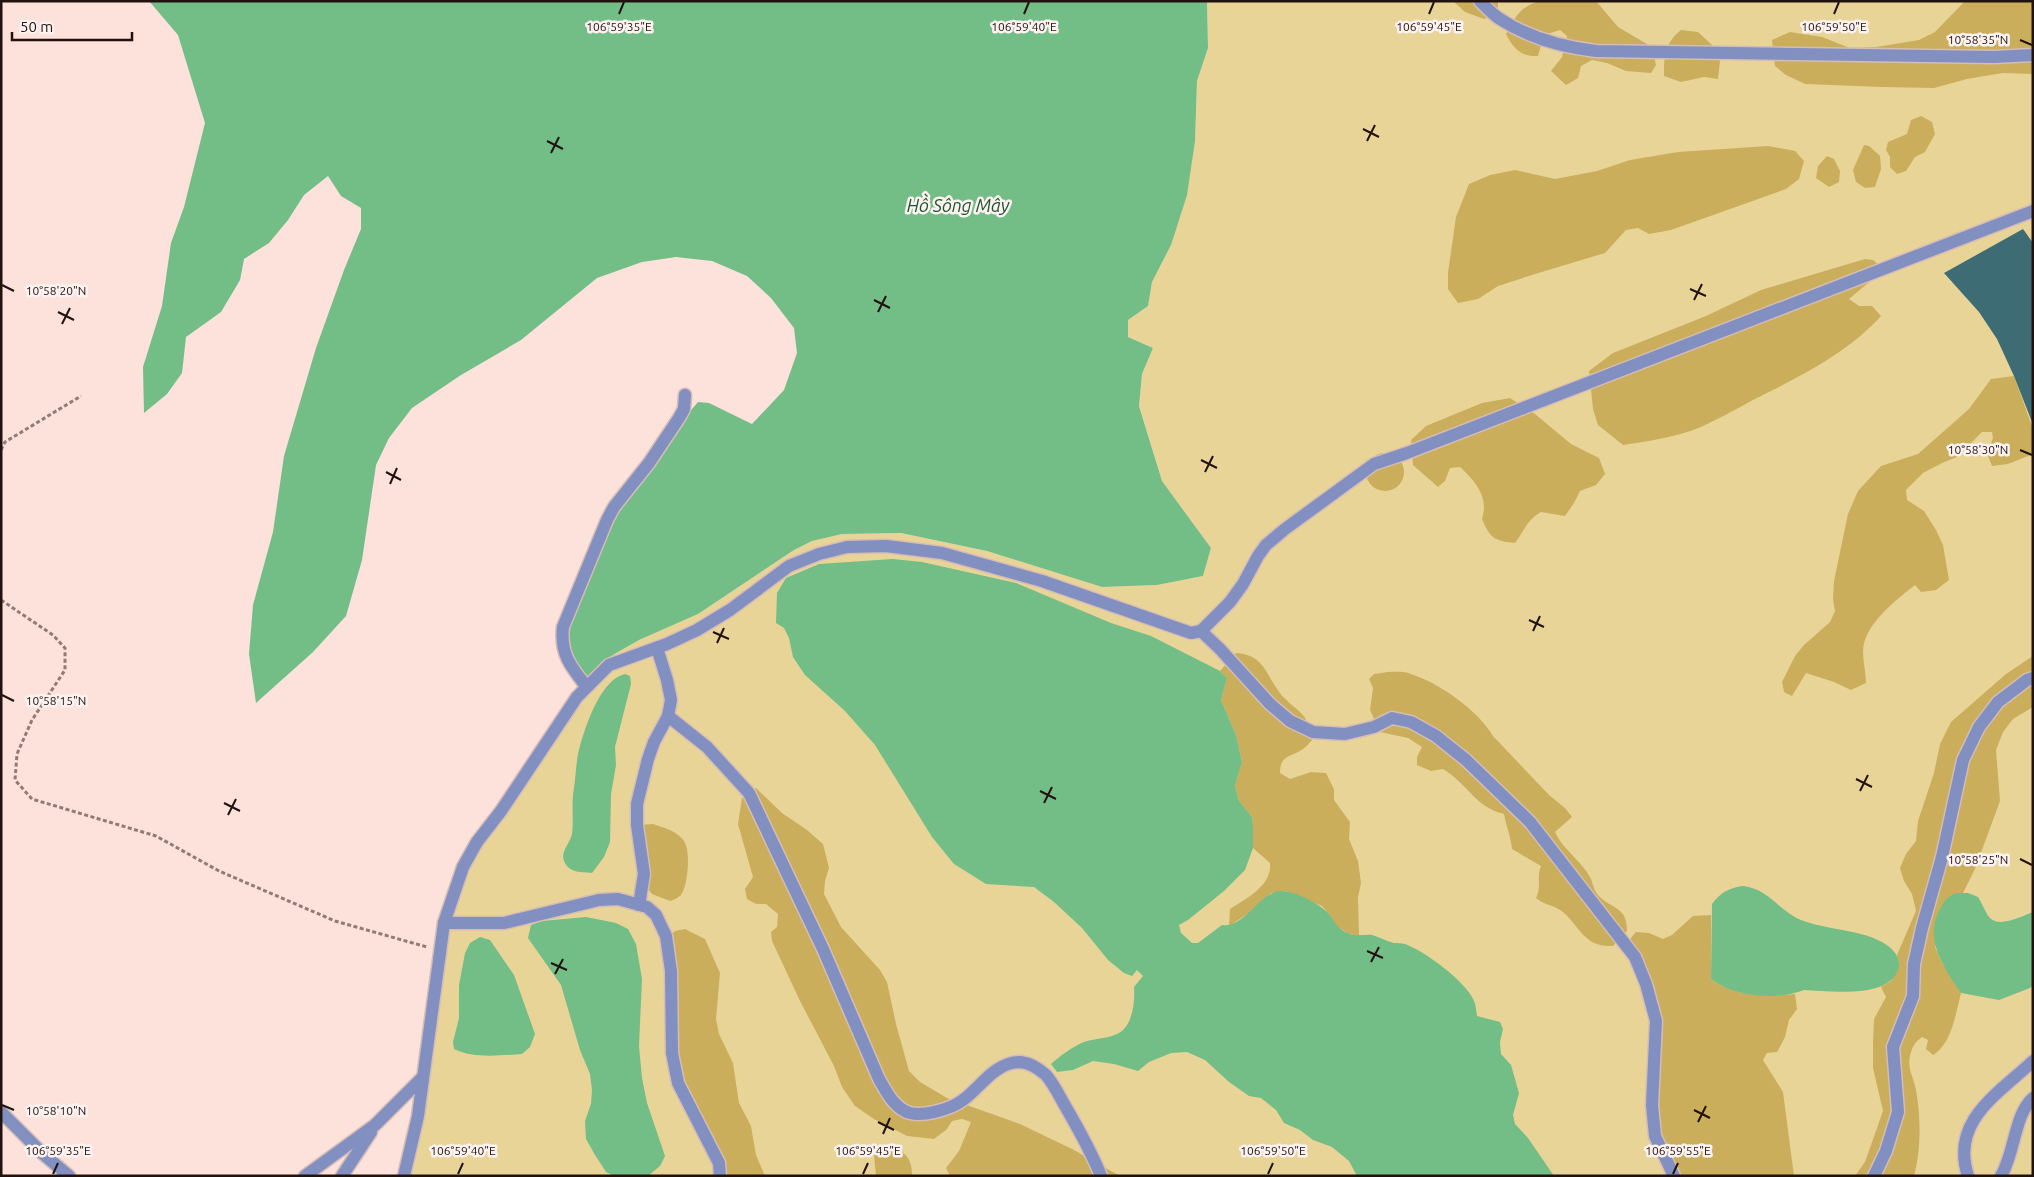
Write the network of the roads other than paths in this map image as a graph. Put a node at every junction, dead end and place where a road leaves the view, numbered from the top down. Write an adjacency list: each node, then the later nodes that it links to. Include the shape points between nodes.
1 (1480, 1): 2 (street, via 1500,19 1546,42 1596,51)
2 (2033, 55)
3 (2033, 210): 5 (street, via 1374,464 1266,545 1230,602)
4 (685, 395): 8 (street, via 680,418 607,520 563,627 561,642 565,656)
5 (1201, 630): 6 (street, via 1191,634 1042,581 942,553 886,546 847,547 789,566 698,630); 23 (street, via 1290,721 1313,732 1345,734 1392,718 1411,722 1436,736 1466,760 1530,822 1635,957 1646,984 1656,1021 1652,1105 1655,1136)
6 (657, 648): 8 (street, via 609,665); 9 (street, via 671,700)
7 (2033, 678): 24 (street, via 1998,702 1979,727 1963,760 1914,964 1913,996 1893,1047 1898,1112)
8 (586, 686): 11 (street, via 462,867)
9 (668, 716): 10 (street, via 654,742 636,804 644,874); 22 (street, via 708,746 749,793 889,1098 906,1112 928,1114 964,1100 996,1069 1019,1062 1036,1066 1058,1094 1093,1154)
10 (639, 905): 11 (street, via 618,899 599,900 504,923); 21 (street, via 656,915 666,936 671,971 672,1053 678,1083 718,1163)
11 (444, 923): 13 (street)
12 (2033, 1062): 25 (street, via 1988,1102 1970,1125 1964,1145)
13 (423, 1077): 16 (street); 20 (street)
14 (2033, 1098): 26 (street, via 2022,1113 2012,1154)
15 (1, 1112): 17 (street)
16 (375, 1125): 18 (street); 19 (street)
17 (69, 1176)
18 (305, 1176)
19 (342, 1176)
20 (404, 1176)
21 (720, 1176)
22 (1101, 1176)
23 (1674, 1176)
24 (1874, 1176)
25 (1968, 1176)
26 (2001, 1176)

